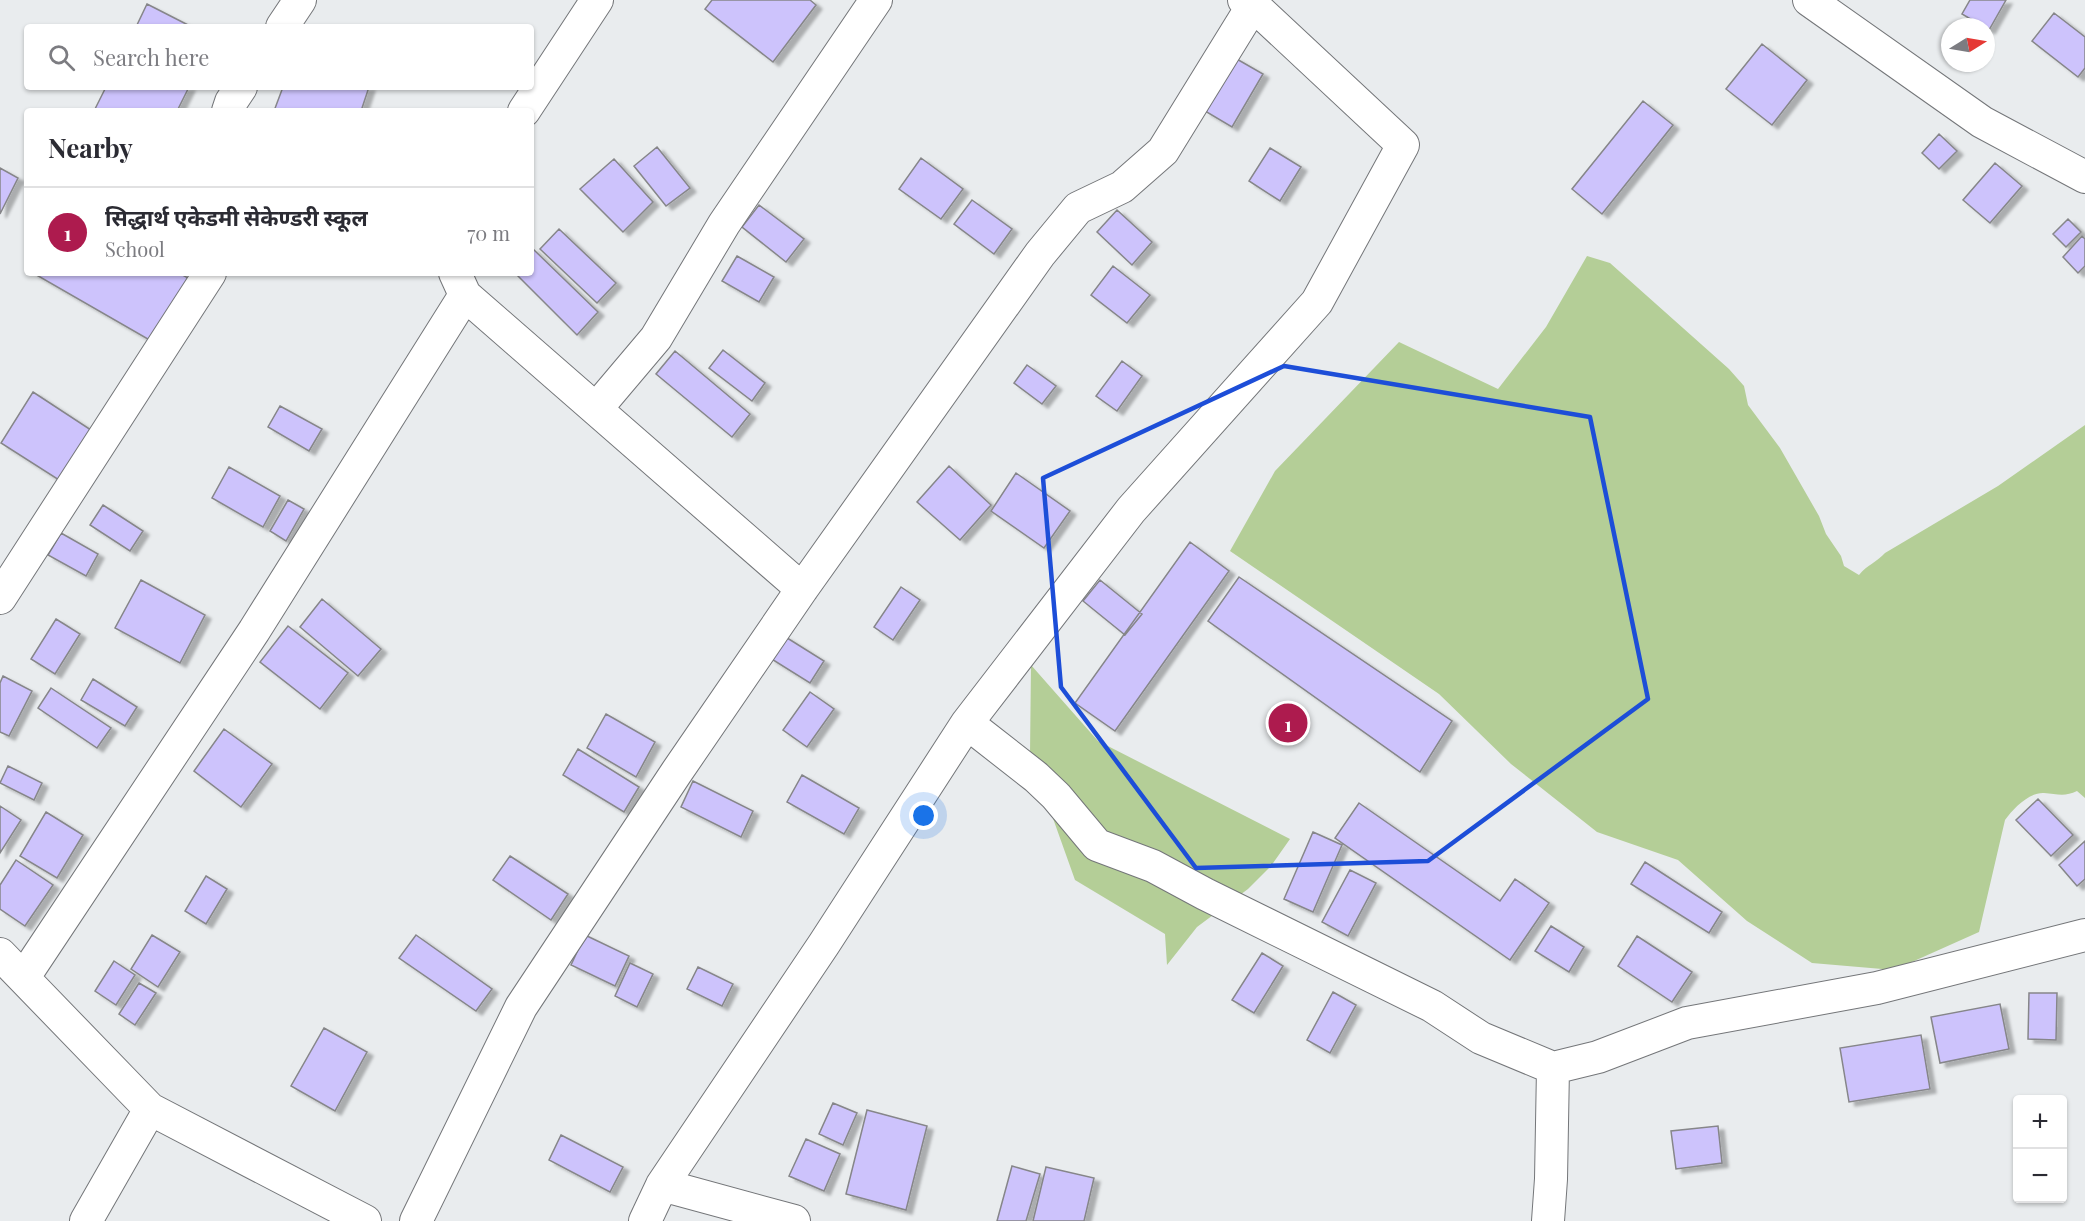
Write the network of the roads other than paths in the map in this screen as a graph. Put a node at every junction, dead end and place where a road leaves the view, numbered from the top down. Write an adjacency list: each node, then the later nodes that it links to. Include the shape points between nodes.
1 (300, 0): 6 (street)
2 (597, 0): 9 (street)
3 (876, 0): 13 (street, via 724,224 657,338)
4 (1809, 0): 10 (street, via 1982,122)
5 (1248, 3): 14 (street, via 1163,151 1122,187 1078,208); 16 (street, via 1403,145 1317,302 1131,510)
6 (284, 24)
7 (239, 90): 8 (street)
8 (229, 108)
9 (526, 108)
10 (2085, 177)
11 (208, 276): 15 (street)
12 (460, 284): 13 (street); 19 (street, via 254,631)
13 (596, 409): 14 (street)
14 (802, 589): 25 (street, via 521,1007)
15 (0, 598)
16 (968, 723): 20 (street, via 1056,796 1097,845 1153,866 1432,1006 1480,1038); 22 (street)
17 (2085, 935): 20 (street, via 1877,988 1687,1023 1598,1057)
18 (0, 954): 19 (street)
19 (24, 977): 21 (street)
20 (1552, 1068): 28 (street)
21 (150, 1109): 23 (street); 24 (street)
22 (662, 1185): 26 (street); 27 (street)
23 (86, 1221)
24 (365, 1221)
25 (416, 1221)
26 (645, 1221)
27 (794, 1221)
28 (1548, 1221)

